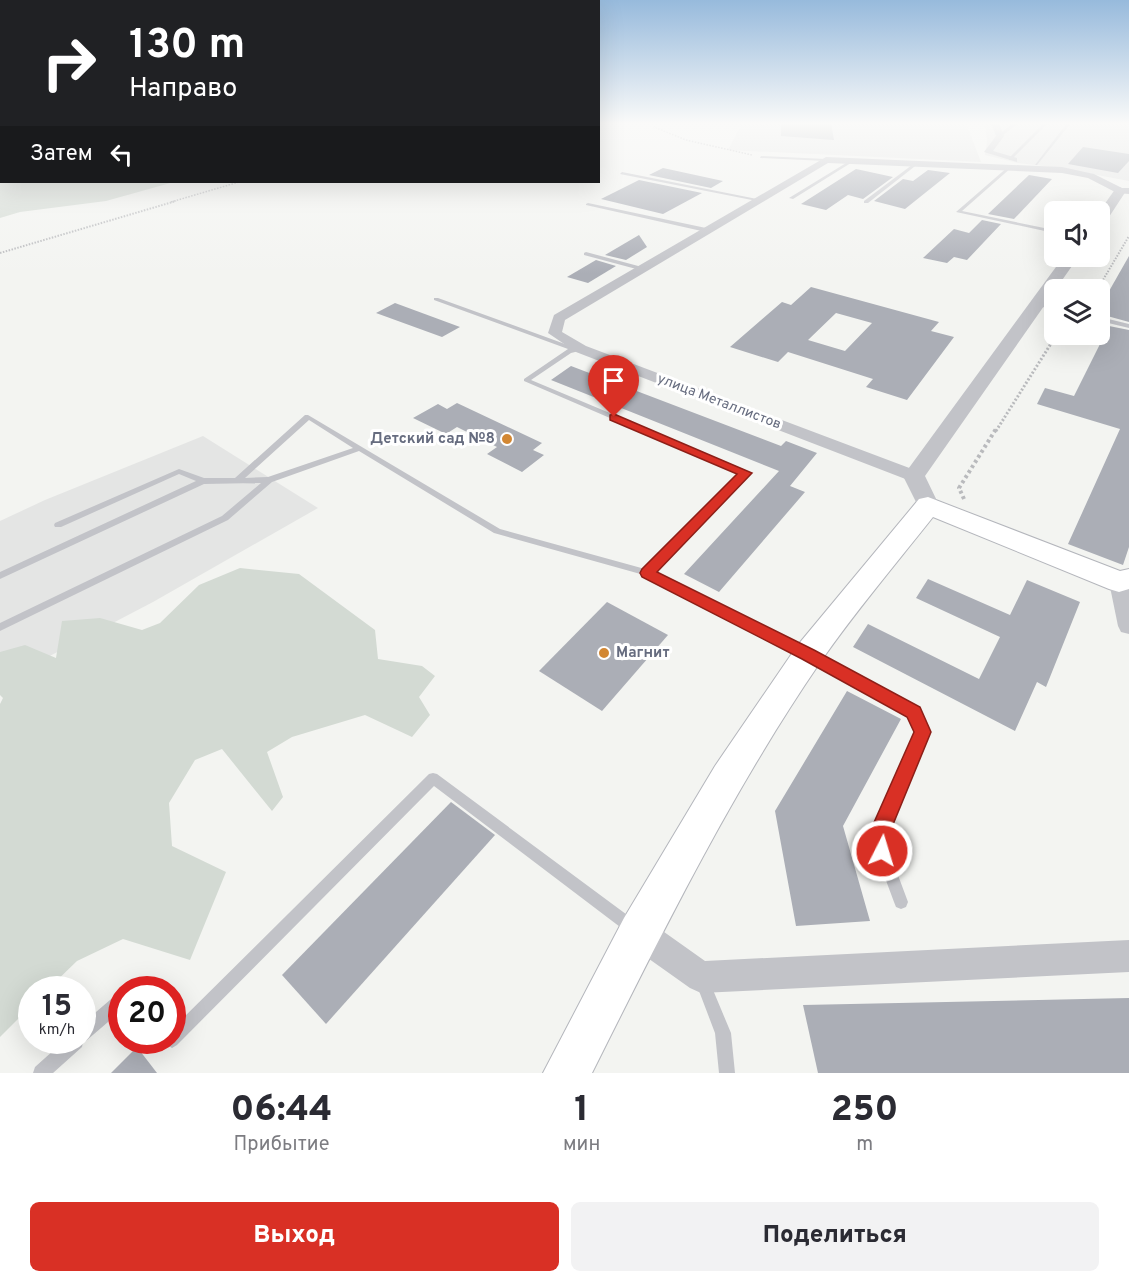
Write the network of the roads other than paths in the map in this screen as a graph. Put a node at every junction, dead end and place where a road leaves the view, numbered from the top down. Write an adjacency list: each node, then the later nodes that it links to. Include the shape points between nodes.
1 (622, 173): 9 (lane)
2 (803, 173): 9 (street, улица Металлистов)
3 (832, 173): 8 (lane)
4 (904, 173): 10 (lane)
5 (999, 173): 14 (lane, via 958,212)
6 (1077, 173): 7 (street)
7 (1125, 191): 12 (street)
8 (791, 198)
9 (757, 200): 13 (street, улица Металлистов)
10 (866, 202)
11 (588, 204): 13 (lane)
12 (1110, 208)
13 (706, 230): 16 (street, улица Металлистов)
14 (1044, 230)
15 (586, 254): 16 (lane)
16 (640, 268): 21 (street, улица Металлистов, via 559,318 555,333)
17 (436, 299): 21 (lane)
18 (1044, 309): 26 (street)
19 (1110, 321): 20 (lane)
20 (1129, 326)
21 (578, 350): 26 (street, улица Металлистов); 28 (lane, via 569,351 526,380 746,473)
22 (360, 448): 23 (lane, via 308,417); 24 (lane); 28 (lane, via 497,531)
23 (237, 480): 24 (lane); 25 (lane)
24 (269, 480): 32 (lane, via 225,518)
25 (203, 481): 27 (lane, via 178,471); 29 (lane)
26 (921, 490): 30 (main road); 33 (main road)
27 (58, 525)
28 (647, 573): 33 (lane)
29 (0, 576)
30 (1124, 581): 31 (street)
31 (1129, 622)
32 (0, 627)
33 (808, 655): 34 (lane, via 914,712 922,732 882,827 882,851); 35 (main road, via 728,778)
34 (901, 902)
35 (639, 933): 37 (street); 40 (lane, via 433,778); 43 (main road)
36 (1129, 956): 37 (street)
37 (701, 977): 44 (lane, via 723,1033)
38 (108, 1012): 39 (lane)
39 (96, 1022)
40 (186, 1025)
41 (62, 1054): 42 (lane)
42 (41, 1073)
43 (567, 1073)
44 (727, 1073)

